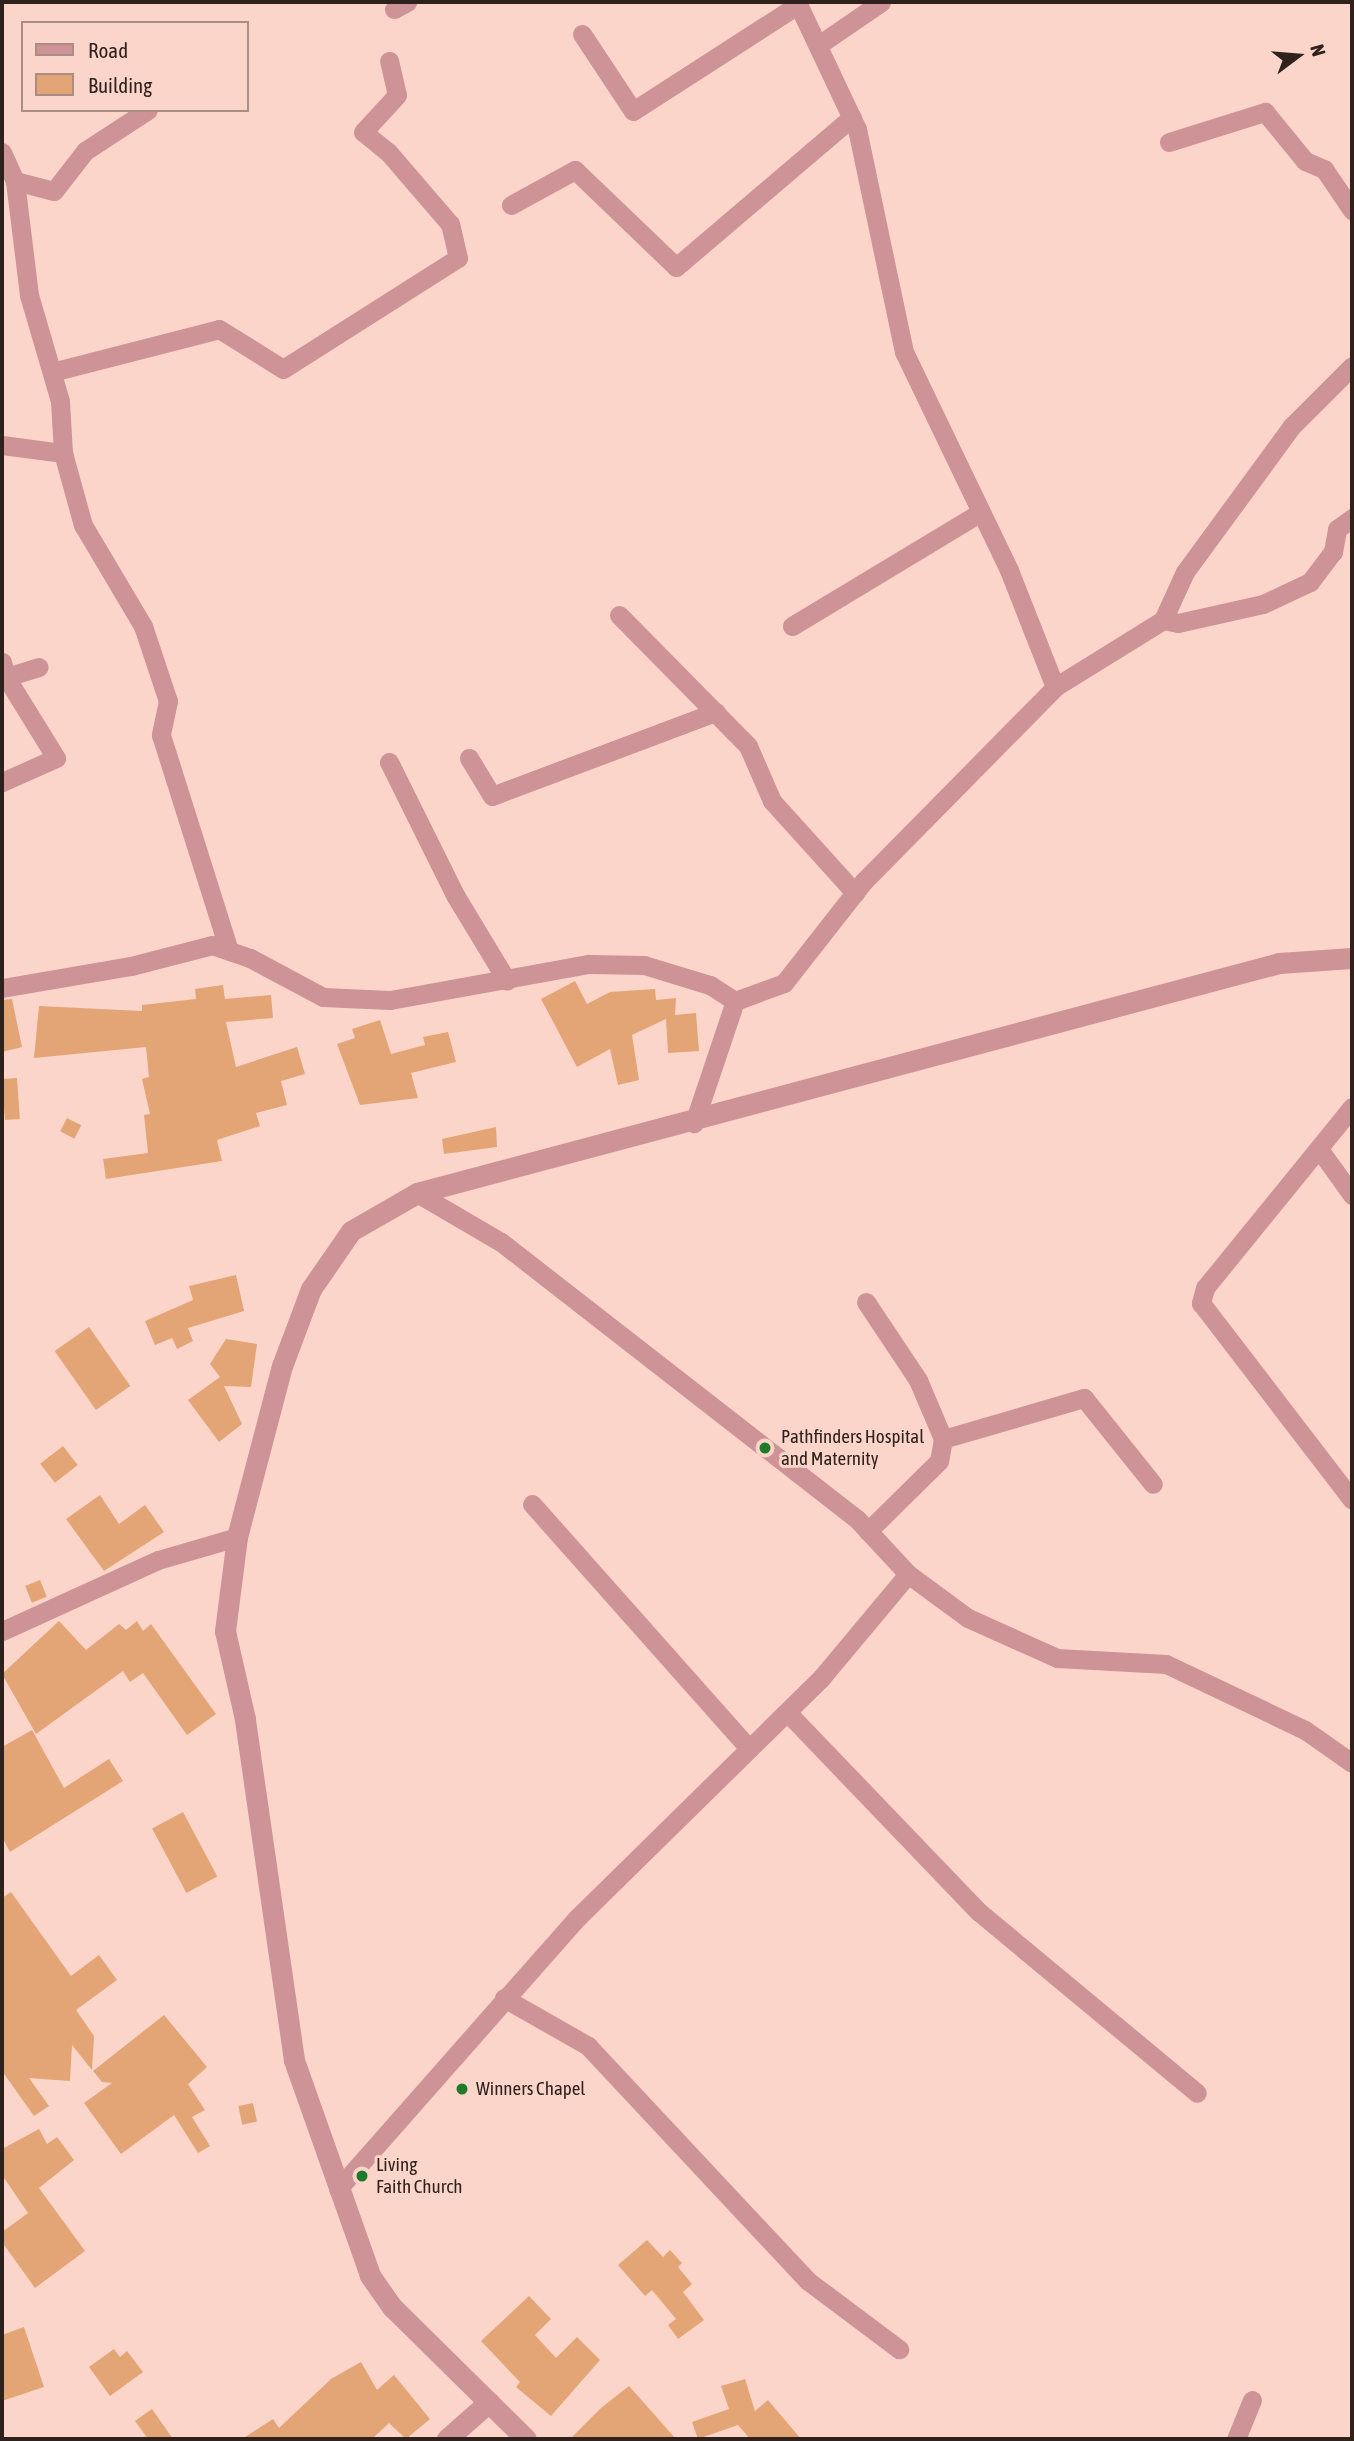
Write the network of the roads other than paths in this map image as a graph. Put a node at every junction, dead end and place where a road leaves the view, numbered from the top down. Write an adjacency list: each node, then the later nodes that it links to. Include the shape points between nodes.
1 (881, 2): 4 (street)
2 (798, 3): 3 (street, via 634,111); 4 (street)
3 (582, 34)
4 (820, 44): 7 (street)
5 (389, 61): 14 (street, via 397,95 363,132 450,224 458,258 283,369 219,329)
6 (145, 112): 10 (street, via 85,151 54,191)
7 (852, 117): 11 (street, via 676,267 575,170); 17 (street, via 892,319)
8 (1169, 142): 12 (street, via 1265,112 1306,161 1324,169)
9 (2, 152): 10 (street)
10 (15, 181): 14 (street, via 29,295)
11 (511, 205)
12 (1352, 210)
13 (1352, 366): 20 (street, via 1291,427 1185,572)
14 (51, 372): 16 (street, via 60,401)
15 (2, 445): 16 (street)
16 (62, 453): 30 (street, via 83,526 143,626 152,651 168,701 161,735)
17 (978, 514): 21 (street); 24 (street, via 1009,570)
18 (1352, 518): 20 (street, via 1337,529 1333,552 1310,582 1263,604 1178,623)
19 (619, 615): 25 (street)
20 (1163, 620): 24 (street)
21 (792, 626)
22 (38, 667): 23 (street)
23 (4, 669): 28 (street, via 57,758)
24 (1055, 687): 29 (street)
25 (716, 712): 26 (street, via 492,796); 29 (street, via 748,746 772,801)
26 (469, 758)
27 (389, 762): 32 (street, via 455,895)
28 (2, 782)
29 (855, 892): 34 (street, via 784,983)
30 (229, 951): 32 (street, via 323,997 390,1000); 33 (street, via 212,945 131,966)
31 (1352, 958): 36 (street, via 1279,963)
32 (507, 981): 34 (street, via 589,964 644,965 710,985)
33 (2, 988)
34 (735, 1001): 36 (street)
35 (1352, 1107): 37 (street)
36 (694, 1123): 38 (street)
37 (1319, 1149): 39 (street); 43 (street, via 1205,1288 1201,1303)
38 (418, 1193): 45 (street, via 501,1242); 46 (street, via 351,1231 311,1289 282,1366)
39 (1352, 1195)
40 (866, 1302): 41 (street, via 918,1380)
41 (943, 1440): 42 (street, via 1084,1398); 45 (street, via 939,1461)
42 (1153, 1485)
43 (1352, 1500)
44 (532, 1504): 50 (street)
45 (868, 1531): 47 (street)
46 (237, 1537): 48 (street, via 158,1560); 54 (street, via 225,1631 245,1719 294,2060)
47 (908, 1574): 49 (street); 51 (street, via 968,1618 1057,1658 1166,1664 1305,1730)
48 (2, 1631)
49 (787, 1712): 50 (street); 53 (street, via 979,1912)
50 (750, 1748): 52 (street)
51 (1352, 1763)
52 (504, 1998): 54 (street); 55 (street, via 588,2046 808,2281)
53 (1197, 2093)
54 (338, 2189): 57 (street, via 370,2275 392,2307)
55 (899, 2348)
56 (1252, 2400): 60 (street)
57 (489, 2402): 58 (street); 59 (street)
58 (447, 2439)
59 (526, 2439)
60 (1236, 2439)

